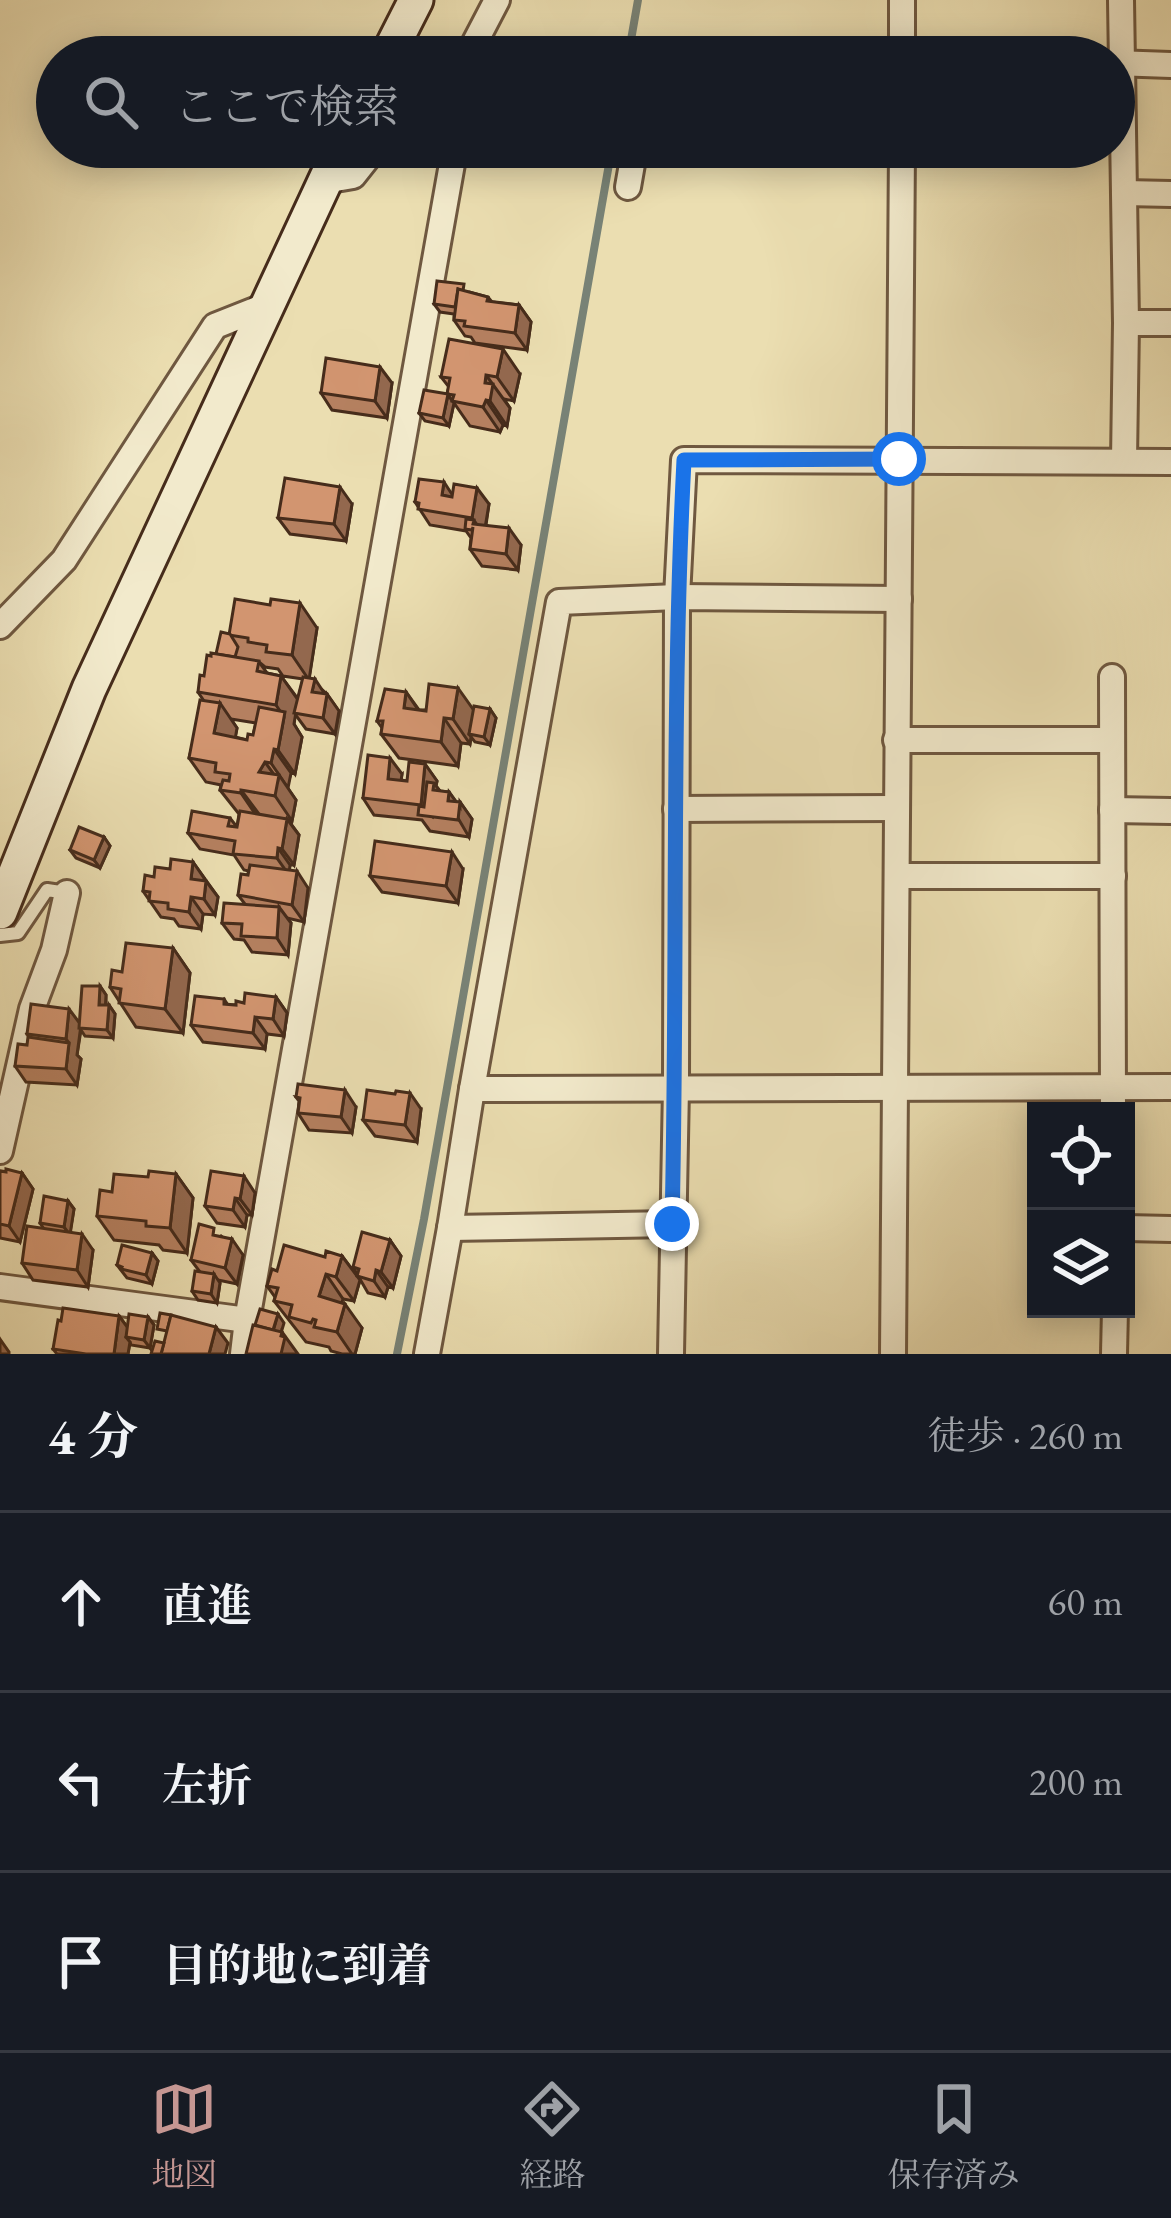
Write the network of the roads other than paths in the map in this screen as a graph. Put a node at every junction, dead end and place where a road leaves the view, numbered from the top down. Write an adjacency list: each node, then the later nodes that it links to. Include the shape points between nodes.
1 (416, 0): 5 (street)
2 (497, 0): 6 (street)
3 (902, 0): 7 (street)
4 (1121, 0): 8 (street)
5 (398, 36)
6 (476, 36)
7 (902, 36)
8 (1119, 36)
9 (1135, 64): 10 (street)
10 (1171, 65)
11 (330, 168): 17 (street)
12 (359, 168): 17 (street)
13 (452, 168): 54 (street)
14 (631, 168): 18 (street)
15 (902, 168): 24 (street)
16 (1124, 168): 19 (street)
17 (324, 181): 21 (street)
18 (628, 187)
19 (1125, 193): 20 (street); 22 (street)
20 (1171, 194)
21 (265, 306): 29 (street, via 215,326 64,560); 40 (street, via 88,689)
22 (1126, 323): 23 (street); 25 (street)
23 (1171, 323)
24 (899, 459): 25 (street); 27 (street, via 684,460); 28 (street)
25 (1124, 460): 26 (street)
26 (1171, 462)
27 (677, 597): 28 (street); 34 (street); 45 (street, via 559,602)
28 (899, 598): 31 (street)
29 (0, 626)
30 (1112, 677): 32 (street)
31 (896, 740): 32 (street); 33 (street)
32 (1112, 740): 35 (street)
33 (896, 808): 34 (street); 37 (street)
34 (676, 809): 42 (street)
35 (1112, 810): 36 (street); 38 (street)
36 (1171, 811)
37 (897, 876): 38 (street); 43 (street)
38 (1114, 876): 46 (street)
39 (67, 893): 41 (lane, via 47,890 18,933); 47 (street)
40 (0, 912)
41 (0, 935)
42 (676, 1087): 43 (street); 45 (street); 48 (street)
43 (894, 1088): 46 (street); 58 (street)
44 (1171, 1088): 46 (street)
45 (472, 1089): 49 (street)
46 (1113, 1099)
47 (0, 1151)
48 (672, 1224): 49 (street); 57 (street)
49 (450, 1228): 56 (street)
50 (1135, 1228): 51 (street)
51 (1171, 1228)
52 (0, 1287): 54 (street)
53 (1115, 1318): 59 (street)
54 (247, 1320): 55 (street)
55 (243, 1354)
56 (427, 1354)
57 (671, 1354)
58 (892, 1354)
59 (1114, 1354)

